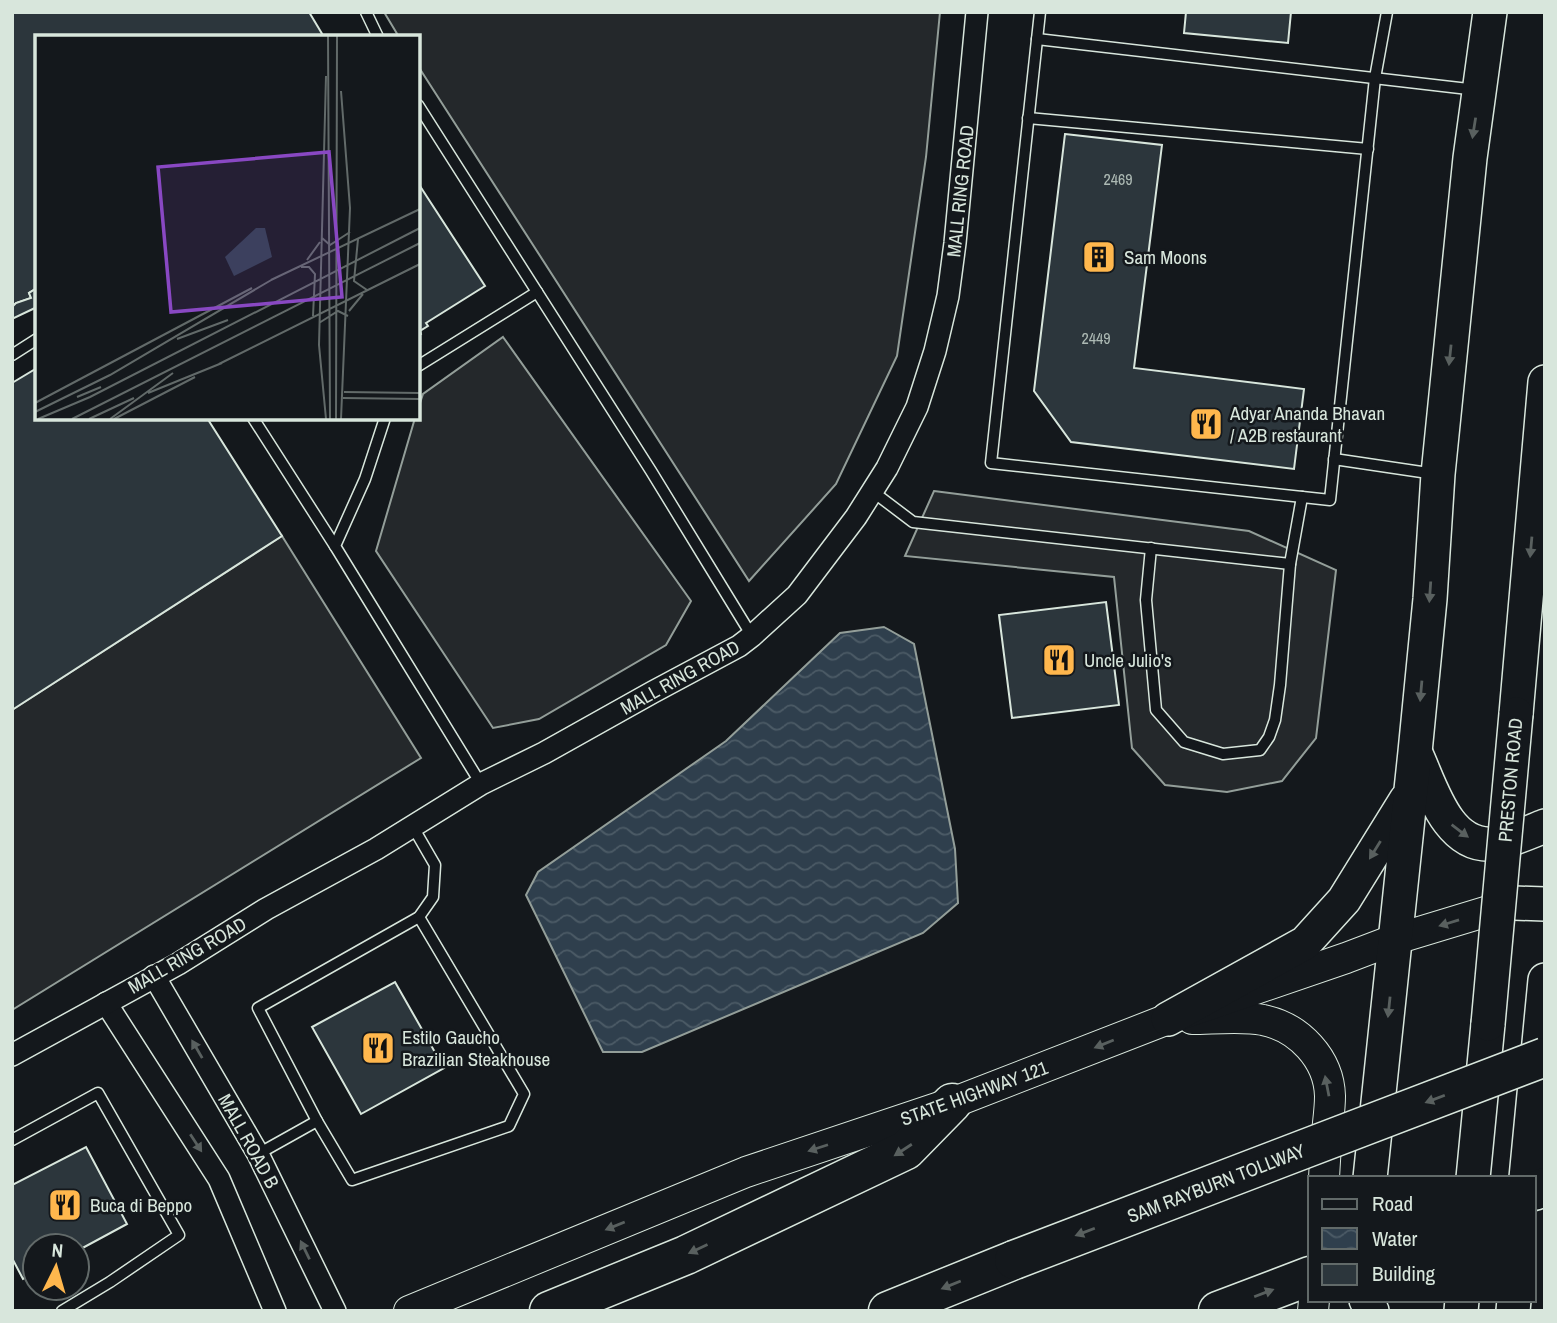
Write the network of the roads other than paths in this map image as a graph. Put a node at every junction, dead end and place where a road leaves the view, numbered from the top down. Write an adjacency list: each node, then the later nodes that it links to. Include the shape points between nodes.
1 (366, 12): 6 (lane)
2 (977, 12): 22 (street, MALL RING ROAD, via 944,314 917,407)
3 (1040, 12): 7 (lane)
4 (1387, 12): 8 (lane)
5 (1490, 12): 9 (main road)
6 (377, 35)
7 (1037, 39): 8 (lane); 11 (lane)
8 (1376, 78): 9 (lane); 12 (lane)
9 (1480, 90): 21 (main road, one-way to 21)
10 (420, 108): 13 (lane)
11 (1028, 118): 12 (lane); 23 (lane, via 991,463)
12 (1368, 149): 20 (lane)
13 (537, 292): 16 (lane); 27 (lane)
14 (35, 340): 15 (lane)
15 (12, 355)
16 (420, 365)
17 (1545, 382): 48 (main road, PRESTON ROAD, one-way to 48, bridge)
18 (254, 420): 24 (lane)
19 (384, 420): 24 (lane, via 365,480)
20 (1334, 459): 21 (lane); 23 (lane, via 1330,500)
21 (1438, 474): 28 (main road, one-way to 28)
22 (872, 491): 25 (lane, via 913,522); 27 (street, MALL RING ROAD, via 797,595)
23 (1301, 497): 26 (lane)
24 (335, 546): 29 (lane)
25 (1151, 548): 26 (lane); 26 (lane, via 1146,600 1156,710 1184,741 1223,754 1260,750 1269,737 1280,685)
26 (1290, 564)
27 (752, 636): 29 (street, MALL RING ROAD)
28 (1415, 752): 30 (main road); 31 (main road, one-way to 31, via 1444,816 1467,838 1494,844)
29 (481, 784): 32 (street, MALL RING ROAD)
30 (1411, 792): 35 (main road); 39 (main road, one-way to 39, via 1345,900 1305,943)
31 (1545, 826)
32 (413, 827): 34 (lane, via 435,865 433,897); 36 (street, MALL RING ROAD)
33 (1535, 900): 35 (main road, STATE HIGHWAY 121, one-way to 35)
34 (419, 917): 43 (lane, via 258,1008); 43 (lane, via 524,1094 509,1126 352,1180)
35 (1396, 939): 39 (main road, STATE HIGHWAY 121); 47 (main road, one-way to 47)
36 (154, 976): 38 (street, MALL RING ROAD); 45 (street, MALL ROAD B, one-way to 36)
37 (1545, 981): 49 (main road)
38 (106, 1003): 40 (street, MALL RING ROAD); 52 (street, one-way to 52, via 219,1179)
39 (1168, 1018): 42 (main road, STATE HIGHWAY 121, one-way to 42); 46 (main road, one-way to 39, via 1330,1095 1321,1063 1305,1042 1284,1026 1261,1019)
40 (12, 1055)
41 (1545, 1057): 56 (highway, SAM RAYBURN TOLLWAY, one-way to 56, bridge)
42 (952, 1104): 54 (main road, STATE HIGHWAY 121, one-way to 54, via 746,1172); 55 (highway, one-way to 55, via 906,1150 686,1255)
43 (317, 1121): 45 (lane)
44 (12, 1140): 51 (lane, via 98,1093 179,1235)
45 (258, 1154): 53 (street, MALL ROAD B, one-way to 45)
46 (1324, 1176)
47 (1370, 1176)
48 (1473, 1176)
49 (1526, 1176)
50 (1308, 1277): 57 (highway, one-way to 50)
51 (62, 1311)
52 (275, 1311)
53 (335, 1311)
54 (409, 1311)
55 (550, 1311)
56 (888, 1311)
57 (1218, 1311)

